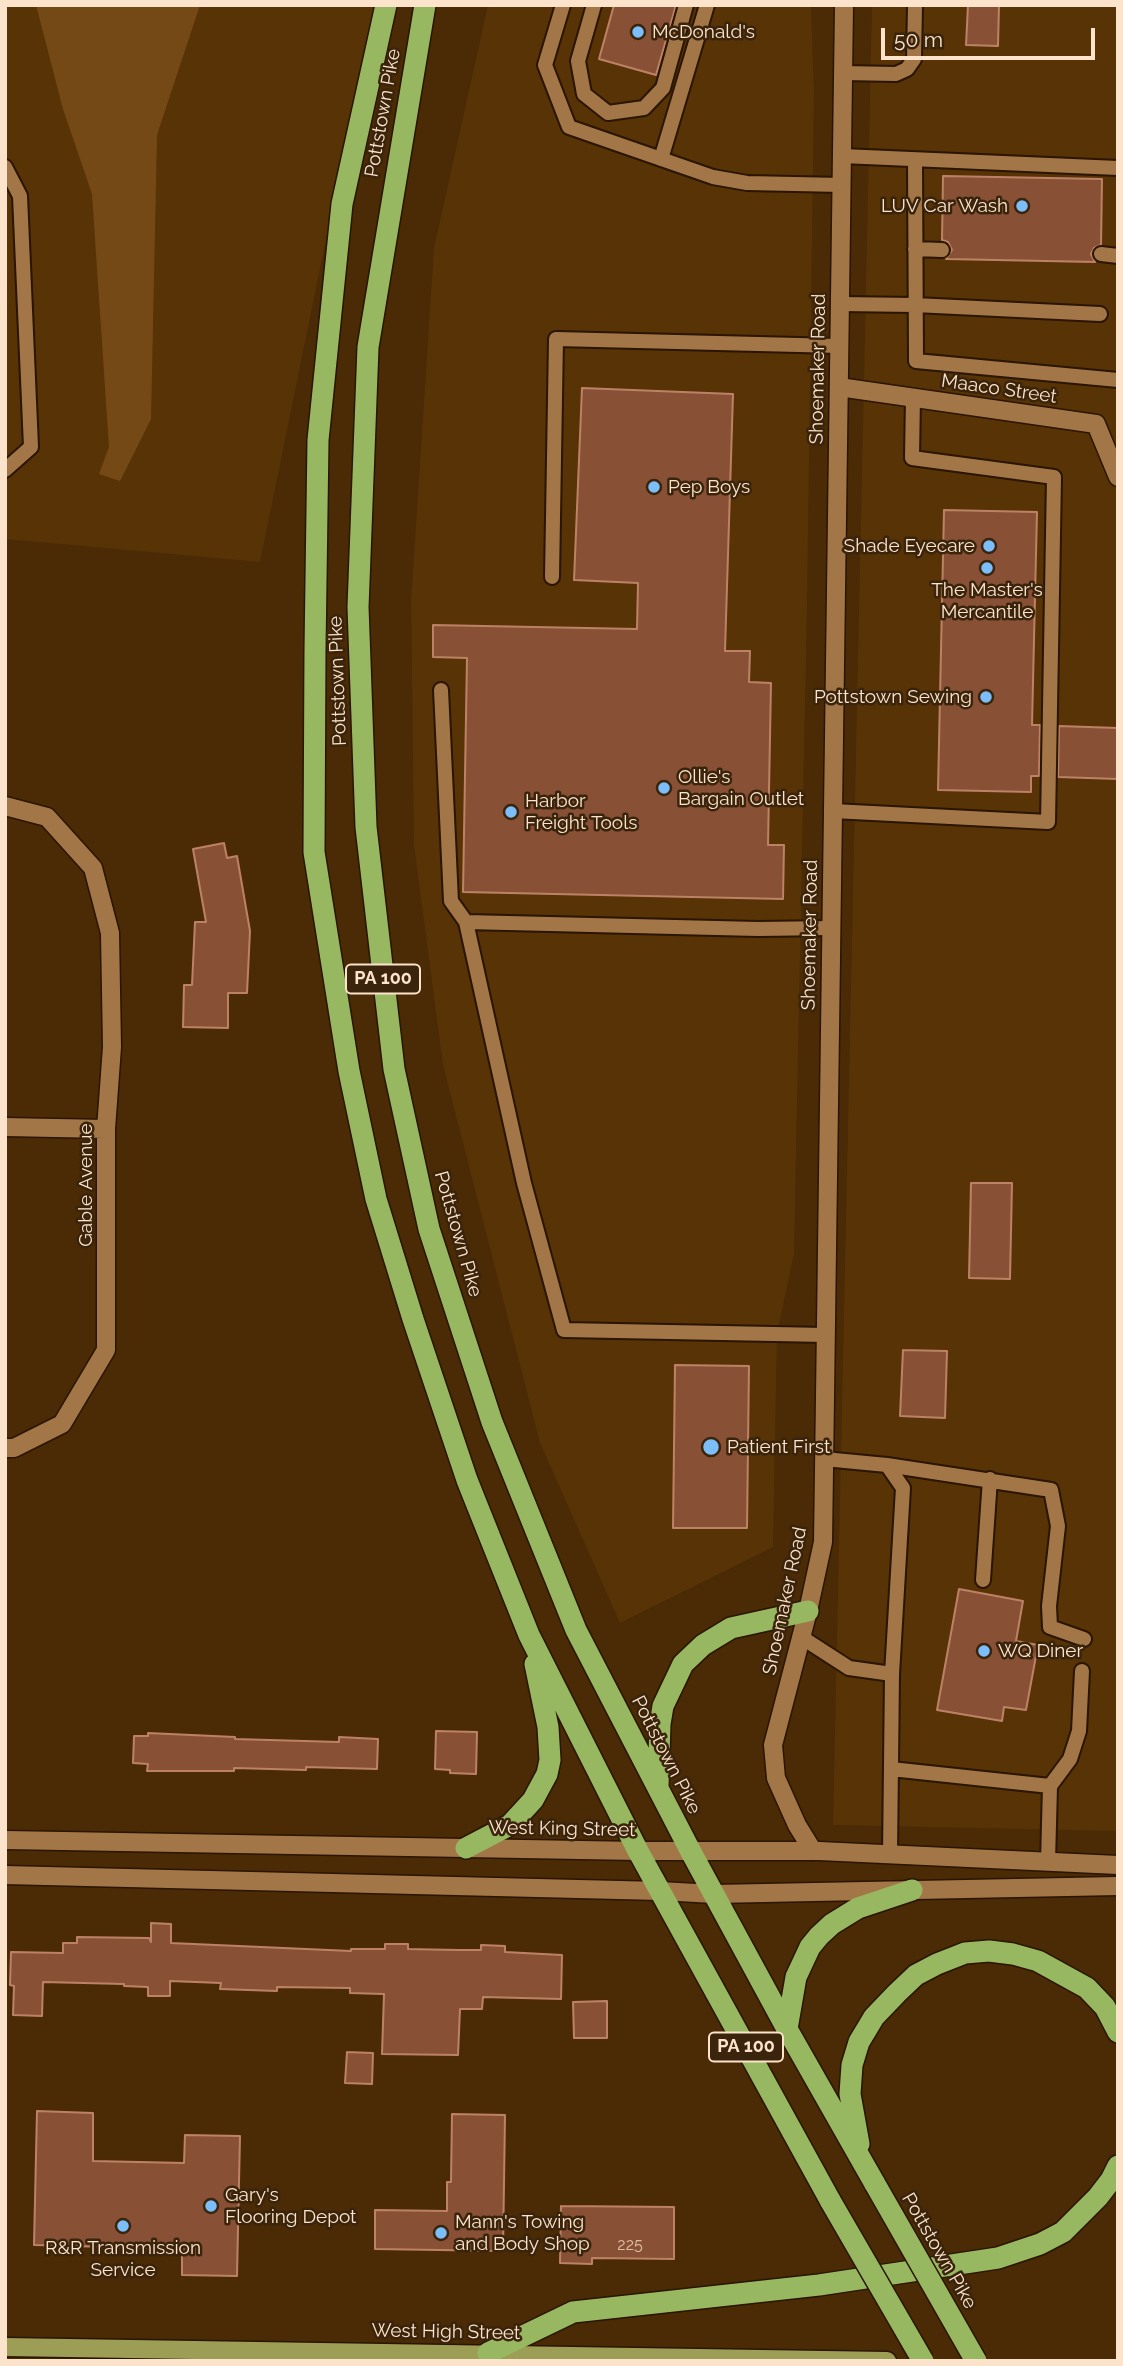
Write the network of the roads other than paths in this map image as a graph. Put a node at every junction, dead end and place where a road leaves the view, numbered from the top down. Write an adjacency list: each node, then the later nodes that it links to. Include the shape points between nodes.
1 (386, 5): 44 (highway, Pottstown Pike / PA 100, via 342,204 318,440 314,852 349,1071 376,1199 467,1480)
2 (425, 5): 51 (highway, Pottstown Pike / PA 100, via 368,347 358,607 366,827 394,1069 429,1229 492,1422 576,1630)
3 (563, 5): 11 (lane, via 545,65 569,127)
4 (594, 5): 5 (lane, via 578,61 584,94 608,113 644,108 663,88)
5 (686, 5)
6 (707, 5): 11 (lane)
7 (844, 5): 9 (street, Shoemaker Road)
8 (915, 5): 9 (lane, via 914,59 907,69 896,74)
9 (843, 73): 10 (street, Shoemaker Road)
10 (842, 156): 12 (lane); 15 (street, Shoemaker Road)
11 (661, 159): 15 (lane, via 747,183)
12 (915, 160): 14 (lane); 16 (lane)
13 (5, 167): 27 (lane, via 20,196 31,447)
14 (1118, 167)
15 (842, 185): 20 (street, Shoemaker Road)
16 (915, 249): 17 (lane); 21 (lane)
17 (942, 250)
18 (1101, 254): 19 (lane)
19 (1118, 256)
20 (840, 304): 21 (lane); 23 (street, Shoemaker Road)
21 (915, 305): 22 (lane); 24 (lane, via 916,361)
22 (1100, 314)
23 (839, 346): 25 (street, Shoemaker Road); 29 (lane, via 556,340)
24 (1118, 380)
25 (839, 387): 26 (street, Maaco Street); 32 (street, Shoemaker Road)
26 (913, 397): 28 (street, Maaco Street, via 1096,424); 32 (lane, via 912,458 1054,477 1048,822)
27 (5, 470)
28 (1118, 477)
29 (552, 577)
30 (441, 690): 33 (lane, via 451,901)
31 (5, 806): 36 (street, Gable Avenue, via 47,817 93,868 110,933 112,1046)
32 (833, 811): 34 (street, Shoemaker Road)
33 (466, 922): 34 (lane); 37 (lane, via 524,1183 564,1330)
34 (831, 928): 37 (street, Shoemaker Road)
35 (5, 1127): 36 (street)
36 (106, 1129): 38 (street, Gable Avenue, via 106,1350 62,1424)
37 (826, 1335): 39 (street, Shoemaker Road)
38 (5, 1448)
39 (824, 1459): 40 (lane); 43 (street, Shoemaker Road, via 823,1542)
40 (887, 1465): 41 (lane); 48 (lane, via 903,1488)
41 (990, 1479): 42 (lane); 46 (lane, via 1051,1490 1059,1526 1050,1627)
42 (983, 1580)
43 (808, 1611): 45 (street, Shoemaker Road); 51 (highway, via 732,1628 683,1664 663,1706)
44 (529, 1635): 53 (highway, via 548,1727 547,1774 533,1800 510,1825); 54 (highway, Pottstown Pike / PA 100)
45 (801, 1637): 48 (lane, via 849,1668); 55 (street, Shoemaker Road, via 773,1745 776,1778)
46 (1084, 1639)
47 (1082, 1671): 50 (lane, via 1079,1731 1070,1759)
48 (892, 1674): 49 (lane)
49 (891, 1769): 50 (lane); 57 (lane)
50 (1049, 1786): 58 (lane)
51 (658, 1789): 56 (highway, Pottstown Pike / PA 100)
52 (5, 1840): 53 (street, West King Street)
53 (466, 1848): 54 (street, West King Street)
54 (638, 1851): 56 (street, West King Street); 63 (highway, Pottstown Pike / PA 100)
55 (813, 1851): 56 (street, West King Street); 57 (street, West King Street)
56 (691, 1852): 64 (highway, Pottstown Pike / PA 100)
57 (890, 1855): 58 (street, West King Street)
58 (1048, 1862): 59 (street, West King Street)
59 (1118, 1865)
60 (5, 1875): 63 (street)
61 (1118, 1886): 62 (street)
62 (912, 1890): 64 (street); 65 (highway, via 858,1908 819,1936 796,1977)
63 (660, 1891): 64 (street); 72 (highway, Pottstown Pike / PA 100, bridge)
64 (714, 1894): 65 (highway, Pottstown Pike / PA 100)
65 (787, 2029): 68 (highway, Pottstown Pike / PA 100)
66 (1118, 2032): 68 (highway, via 1105,2007 1087,1988 1038,1961 989,1951 965,1953 916,1975 874,2017 852,2065 854,2121)
67 (1118, 2166): 70 (highway, via 1098,2197 1063,2232 998,2259 573,2312)
68 (870, 2177): 73 (highway, Pottstown Pike / PA 100, bridge)
69 (5, 2347): 70 (main road, West High Street)
70 (488, 2353): 71 (main road, West High Street)
71 (887, 2361)
72 (923, 2361)
73 (976, 2361)

